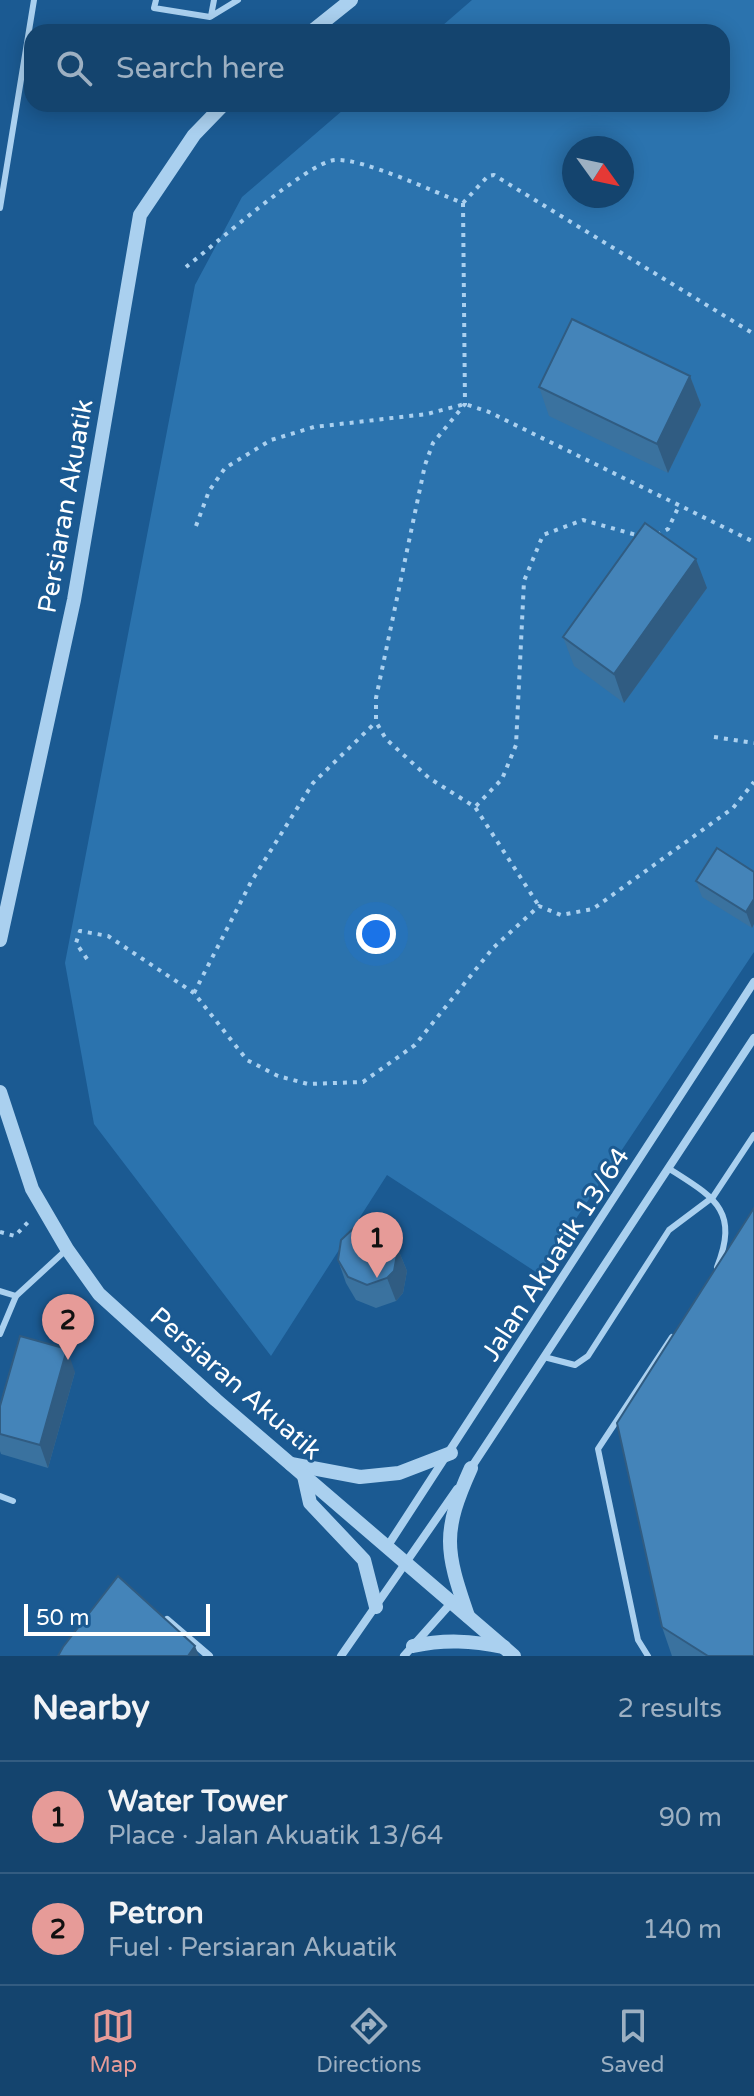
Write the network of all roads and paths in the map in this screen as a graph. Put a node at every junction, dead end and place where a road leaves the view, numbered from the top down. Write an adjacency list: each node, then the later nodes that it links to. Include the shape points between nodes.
1 (34, 0): 7 (lane)
2 (156, 0): 6 (lane, via 154,8)
3 (214, 0): 6 (lane)
4 (238, 0): 6 (lane)
5 (351, 0): 8 (street)
6 (210, 17)
7 (30, 24)
8 (321, 24)
9 (24, 61): 12 (lane)
10 (216, 112): 25 (street, Persiaran Akuatik, via 194,135 140,215 74,600)
11 (463, 203): 13 (path, via 353,162 333,160 308,172); 14 (path, via 488,176 504,179); 15 (path)
12 (0, 208)
13 (186, 267)
14 (754, 334)
15 (465, 404): 16 (path); 17 (path, via 427,414 314,427 271,440 225,468 209,491); 19 (path, via 433,443 425,465 376,698)
16 (678, 508): 18 (path); 23 (path, via 662,535 631,536 583,520 543,535 524,581 516,745 502,779)
17 (196, 526)
18 (754, 542)
19 (376, 722): 23 (path, via 386,739 429,778); 28 (path, via 313,783 251,882)
20 (714, 737): 21 (path)
21 (754, 743)
22 (754, 782): 24 (path, via 733,808 593,909 561,915)
23 (475, 807): 24 (path)
24 (539, 906): 28 (path, via 493,948 415,1045 363,1082 308,1084 247,1060)
25 (0, 940)
26 (87, 959): 28 (path, via 76,943 80,931 108,936)
27 (754, 982): 43 (street, Jalan Akuatik 13/64)
28 (194, 993)
29 (754, 1038): 32 (street, Jalan Akuatik 13/64)
30 (0, 1092): 34 (street, Persiaran Akuatik)
31 (754, 1135): 33 (lane)
32 (668, 1168): 33 (lane); 42 (street, Jalan Akuatik 13/64)
33 (713, 1197): 37 (lane, via 725,1216 728,1241); 42 (lane, via 669,1230 588,1356 575,1365)
34 (42, 1206): 35 (path, via 15,1236); 36 (street, Persiaran Akuatik)
35 (0, 1232)
36 (67, 1249): 39 (lane); 44 (street, Persiaran Akuatik, via 99,1294)
37 (716, 1270)
38 (0, 1291): 39 (lane)
39 (16, 1296): 40 (lane)
40 (0, 1334)
41 (674, 1334): 59 (lane, via 598,1449 638,1640)
42 (544, 1357): 45 (street, Jalan Akuatik 13/64)
43 (451, 1453): 44 (street, via 399,1473 360,1477); 49 (street, Jalan Akuatik 13/64)
44 (290, 1464): 46 (street, Persiaran Akuatik)
45 (471, 1468): 50 (street, Jalan Akuatik 13/64); 54 (street, via 451,1511 448,1541)
46 (304, 1476): 49 (street, Persiaran Akuatik); 52 (street, via 310,1503 364,1560)
47 (0, 1496): 48 (lane)
48 (13, 1501)
49 (387, 1547): 50 (street, Persiaran Akuatik)
50 (407, 1564): 51 (street, Persiaran Akuatik); 52 (street, Jalan Akuatik 13/64)
51 (452, 1602): 54 (street, Persiaran Akuatik); 55 (street)
52 (376, 1607): 58 (street, Jalan Akuatik 13/64)
53 (157, 1612): 57 (street)
54 (468, 1616): 56 (street, Persiaran Akuatik)
55 (409, 1651): 56 (street, via 437,1641 470,1641)
56 (509, 1652)
57 (209, 1656)
58 (341, 1656)
59 (648, 1656)

